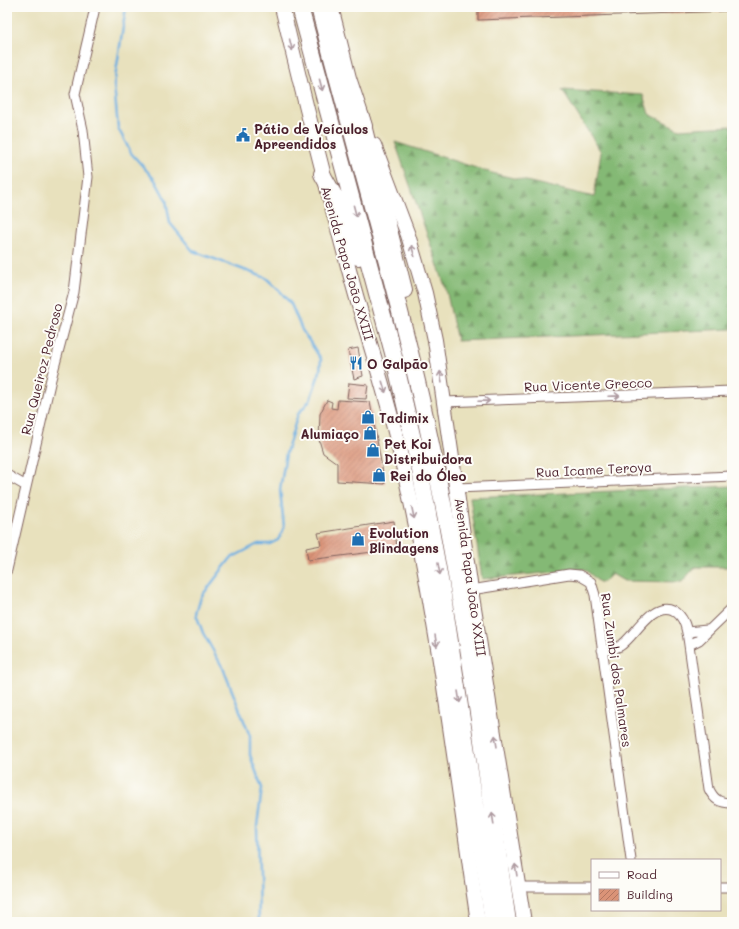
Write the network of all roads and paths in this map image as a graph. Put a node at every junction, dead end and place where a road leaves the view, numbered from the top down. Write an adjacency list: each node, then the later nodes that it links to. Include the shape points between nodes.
1 (282, 7): 7 (main road, Avenida Papa João XXIII, one-way to 7)
2 (300, 7): 9 (highway, Avenida Papa João XXIII, one-way to 9)
3 (319, 7): 8 (highway, Avenida Papa João XXIII)
4 (331, 7): 6 (main road, Avenida Papa João XXIII)
5 (94, 12): 14 (street, Rua Queiroz Pedroso, via 75,94 83,130 88,177 74,292)
6 (361, 117): 8 (highway, via 406,298 410,321); 11 (main road, Avenida Papa João XXIII, one-way to 6, via 435,340 416,262 377,153)
7 (322, 174): 9 (highway, via 346,224 376,314); 30 (main road, Avenida Papa João XXIII, one-way to 30, via 386,394 418,536)
8 (410, 351): 29 (highway, Avenida Papa João XXIII, one-way to 8, via 452,553)
9 (393, 353): 29 (highway, Avenida Papa João XXIII, one-way to 29, via 432,528)
10 (732, 391): 11 (street, Rua Vicente Grecco, one-way to 10)
11 (445, 402): 15 (main road, Avenida Papa João XXIII)
12 (7, 475): 14 (street)
13 (732, 476): 15 (street, Rua Icame Teroya)
14 (26, 486): 16 (street, Rua Queiroz Pedroso)
15 (458, 488): 17 (main road, Avenida Papa João XXIII)
16 (7, 570)
17 (471, 590): 22 (street, Rua Zumbi dos Palmares, via 569,574 582,576 591,582 595,595); 25 (main road, Avenida Papa João XXIII, one-way to 17)
18 (732, 608): 19 (street)
19 (708, 630): 20 (street); 21 (street, via 699,640)
20 (687, 632): 21 (street); 22 (street, via 679,615 670,609 663,609 651,615 620,646)
21 (689, 645): 23 (street, via 709,789 718,801)
22 (602, 650): 24 (street, Rua Zumbi dos Palmares)
23 (732, 803)
24 (631, 859)
25 (518, 887): 26 (street); 33 (main road, Avenida Papa João XXIII)
26 (591, 887)
27 (721, 887): 28 (street)
28 (732, 888)
29 (497, 900): 31 (highway, Avenida Papa João XXIII); 32 (highway, Avenida Papa João XXIII)
30 (478, 922)
31 (493, 922)
32 (508, 922)
33 (524, 922)

